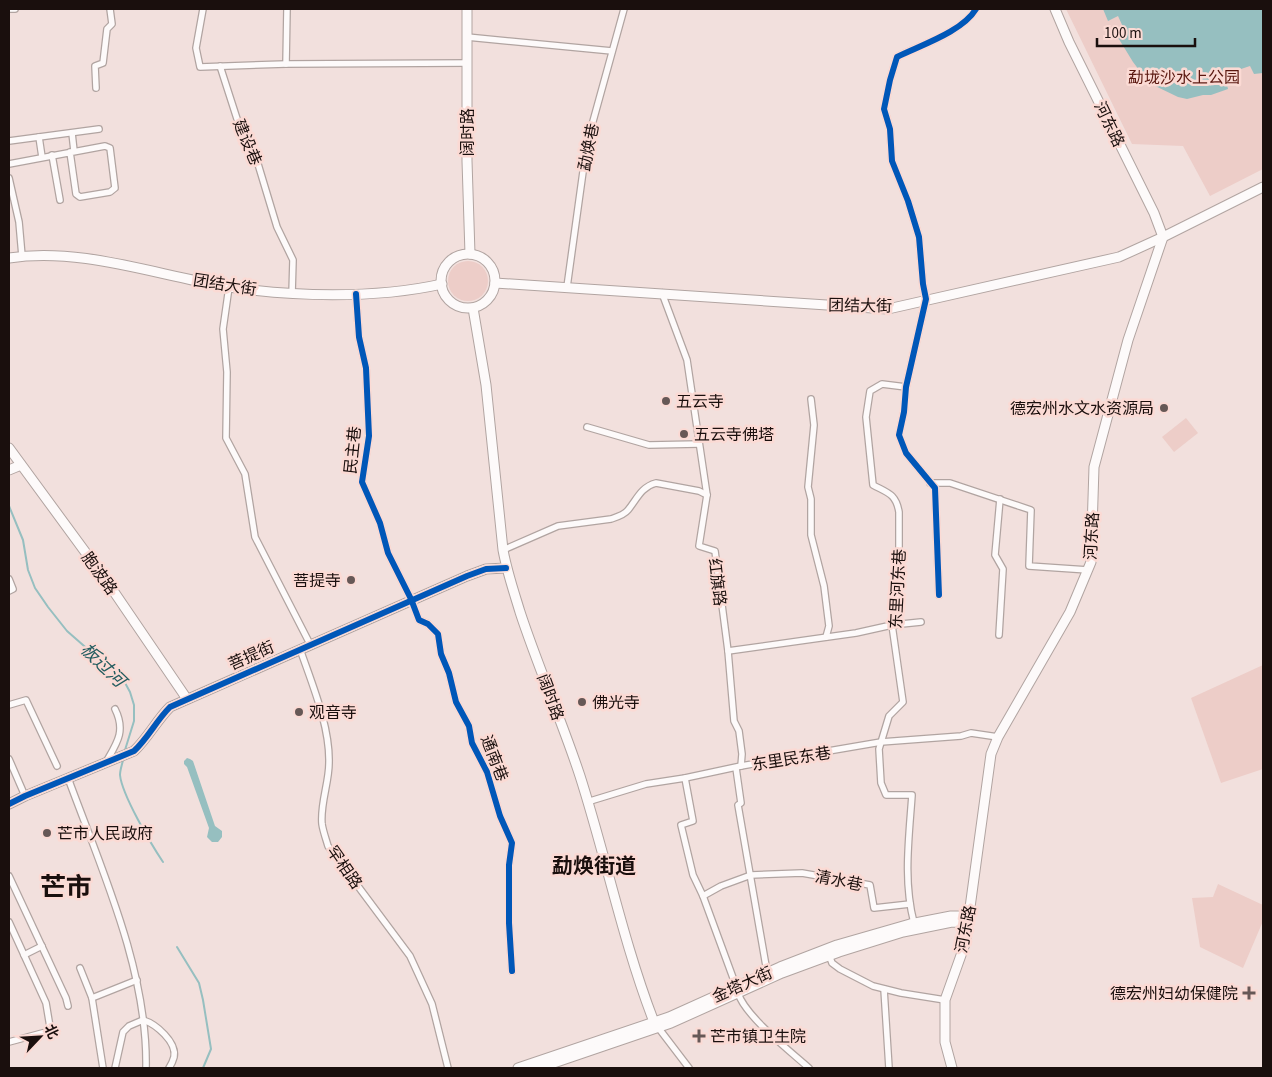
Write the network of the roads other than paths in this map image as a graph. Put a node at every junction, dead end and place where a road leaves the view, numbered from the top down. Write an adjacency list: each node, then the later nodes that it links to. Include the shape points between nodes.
1 (9, 9): 2 (street)
2 (15, 9)
3 (110, 9): 15 (street, via 112,24 107,29 103,63 95,66)
4 (204, 9): 14 (street, via 196,48 200,67)
5 (287, 9): 13 (street)
6 (467, 9): 10 (main road, 阔时路)
7 (624, 9): 11 (street, 勐焕巷)
8 (976, 9): 38 (street, via 950,31 897,57 884,109 890,129 892,161 919,237)
9 (1055, 9): 27 (main road, 河东路)
10 (467, 37): 11 (street); 12 (main road, 阔时路)
11 (612, 51): 34 (street, 勐焕巷, via 587,143)
12 (467, 63): 13 (street); 28 (main road, 阔时路)
13 (286, 64): 14 (street)
14 (220, 66): 36 (street, 建设巷, via 239,125 258,164 278,227 293,260)
15 (96, 88)
16 (99, 129): 17 (street)
17 (72, 133): 18 (street); 20 (street)
18 (39, 137): 19 (street); 22 (street)
19 (9, 141)
20 (72, 152): 20 (street, via 105,146 110,148 115,188 110,192 80,197 76,194); 21 (street)
21 (52, 155): 22 (street); 26 (street)
22 (42, 157): 23 (street)
23 (9, 164)
24 (9, 178): 29 (street, via 19,222)
25 (1263, 187): 27 (main road, 团结大街)
26 (60, 200)
27 (1164, 237): 38 (main road, 团结大街, via 1119,257); 52 (main road, 河东路, via 1128,340 1094,468 1091,562)
28 (470, 254): 31 (main road, via 485,260 491,267); 32 (main road, via 452,260 446,266)
29 (22, 256): 30 (main road, 团结大街); 33 (main road, 团结大街, via 84,258)
30 (9, 258)
31 (495, 283): 34 (main road, 团结大街); 39 (main road, via 488,299)
32 (442, 284): 37 (main road, 团结大街, via 413,290); 39 (main road, via 449,300 464,308)
33 (229, 287): 36 (main road, 团结大街); 61 (street, via 223,329 226,438 245,474 255,537)
34 (567, 288): 35 (main road, 团结大街)
35 (662, 293): 38 (main road, 团结大街, via 888,308); 43 (street, 红旗路, via 687,360)
36 (292, 294): 37 (main road, 团结大街)
37 (356, 294): 56 (street, 民主巷, via 359,337 366,368 370,436 362,482 388,553)
38 (926, 300): 40 (street)
39 (473, 308): 50 (main road, 阔时路, via 486,385)
40 (906, 387): 47 (street, via 899,435 906,453); 58 (street, 东里河东巷, via 882,384 870,390 866,417 873,485 893,496 899,512 899,584)
41 (811, 399): 60 (street, via 814,425 808,487 811,535 824,586 829,626)
42 (587, 428): 43 (street, via 649,445)
43 (699, 444): 48 (street, 红旗路)
44 (9, 448): 45 (main road, 胞波路)
45 (21, 465): 46 (main road); 64 (main road, 胞波路, via 108,583)
46 (9, 470)
47 (930, 482): 49 (street, via 950,482); 55 (street, via 935,488)
48 (707, 495): 50 (street, via 656,483 645,487 627,511 619,516 558,526); 63 (street, 红旗路, via 699,546 714,551)
49 (1000, 499): 52 (street, via 1031,510 1029,566); 59 (street, via 995,555 1003,568)
50 (503, 550): 51 (main road, 阔时路)
51 (506, 568): 56 (main road, 菩提街, via 486,569); 76 (main road, 阔时路)
52 (1088, 570): 67 (main road, 河东路, via 1070,612)
53 (9, 579): 54 (street, via 13,589)
54 (9, 591)
55 (939, 595)
56 (411, 599): 61 (main road, 菩提街); 89 (street, 通南巷, via 419,620 438,634 456,702 469,726 472,743 487,772 512,843 509,923)
57 (921, 622): 58 (street)
58 (892, 625): 60 (street); 68 (street, 东里河东巷, via 903,702 889,716)
59 (999, 635)
60 (826, 637): 63 (street)
61 (310, 644): 62 (main road, 菩提街)
62 (300, 649): 64 (main road, 菩提街); 104 (street, 罕相路, via 327,738 329,762 322,825 328,846 410,956 432,1004)
63 (728, 651): 72 (street, 红旗路, via 734,721 742,754)
64 (187, 699): 70 (main road, 菩提街, via 170,707 134,751)
65 (9, 705): 71 (street, via 26,700)
66 (114, 709): 70 (street, via 120,719 119,735)
67 (998, 737): 68 (street, 东里民东巷, via 971,732 961,736); 82 (main road, 河东路, via 986,782)
68 (881, 742): 72 (street, 东里民东巷); 81 (street, 东里河东巷, via 878,749 881,783 886,795 912,795 907,866)
69 (9, 759): 75 (street)
70 (109, 761): 73 (main road, 菩提街)
71 (57, 766)
72 (738, 767): 74 (street, 东里民东巷); 78 (street, via 741,803 738,805)
73 (68, 778): 75 (main road, 菩提街); 91 (street)
74 (685, 778): 76 (street, 东里民东巷, via 646,784); 80 (street, via 693,821 680,825 693,875)
75 (25, 796): 77 (main road, 菩提街)
76 (587, 802): 98 (main road, 阔时路)
77 (9, 804)
78 (751, 875): 80 (street, 清水巷); 81 (street, 清水巷, via 802,873 870,884 874,908); 90 (street)
79 (9, 876): 85 (street)
80 (703, 896): 93 (street)
81 (910, 904): 84 (street, 东里河东巷)
82 (968, 919): 84 (main road, 金塔大街, via 951,916); 87 (main road, 金塔大街, via 903,932); 95 (main road, 河东路, via 965,944)
83 (9, 922): 86 (street)
84 (914, 923): 90 (main road, 金塔大街, via 837,945)
85 (42, 946): 86 (street); 96 (street)
86 (24, 955): 99 (street, via 46,1002 50,1027 46,1032)
87 (829, 955): 92 (street, via 832,963 840,969 873,986); 93 (main road, 金塔大街)
88 (80, 968): 94 (street)
89 (512, 971)
90 (769, 972): 93 (main road, 金塔大街)
91 (137, 980): 94 (street); 97 (street)
92 (884, 988): 95 (street); 109 (street)
93 (737, 990): 98 (main road, 金塔大街); 108 (street, via 740,1000 756,1019)
94 (92, 998): 100 (street)
95 (945, 1000): 110 (main road, 河东路, via 945,1042)
96 (68, 1006)
97 (144, 1020): 101 (street, via 123,1032); 102 (street); 103 (street, via 159,1028 171,1045 174,1057)
98 (656, 1025): 105 (main road, 金塔大街); 106 (main road, 金塔大街); 107 (street, 阔时路)
99 (9, 1042)
100 (103, 1068)
101 (115, 1068)
102 (146, 1068)
103 (169, 1068)
104 (448, 1068)
105 (518, 1068)
106 (539, 1068)
107 (689, 1068)
108 (809, 1068)
109 (889, 1068)
110 (952, 1068)

